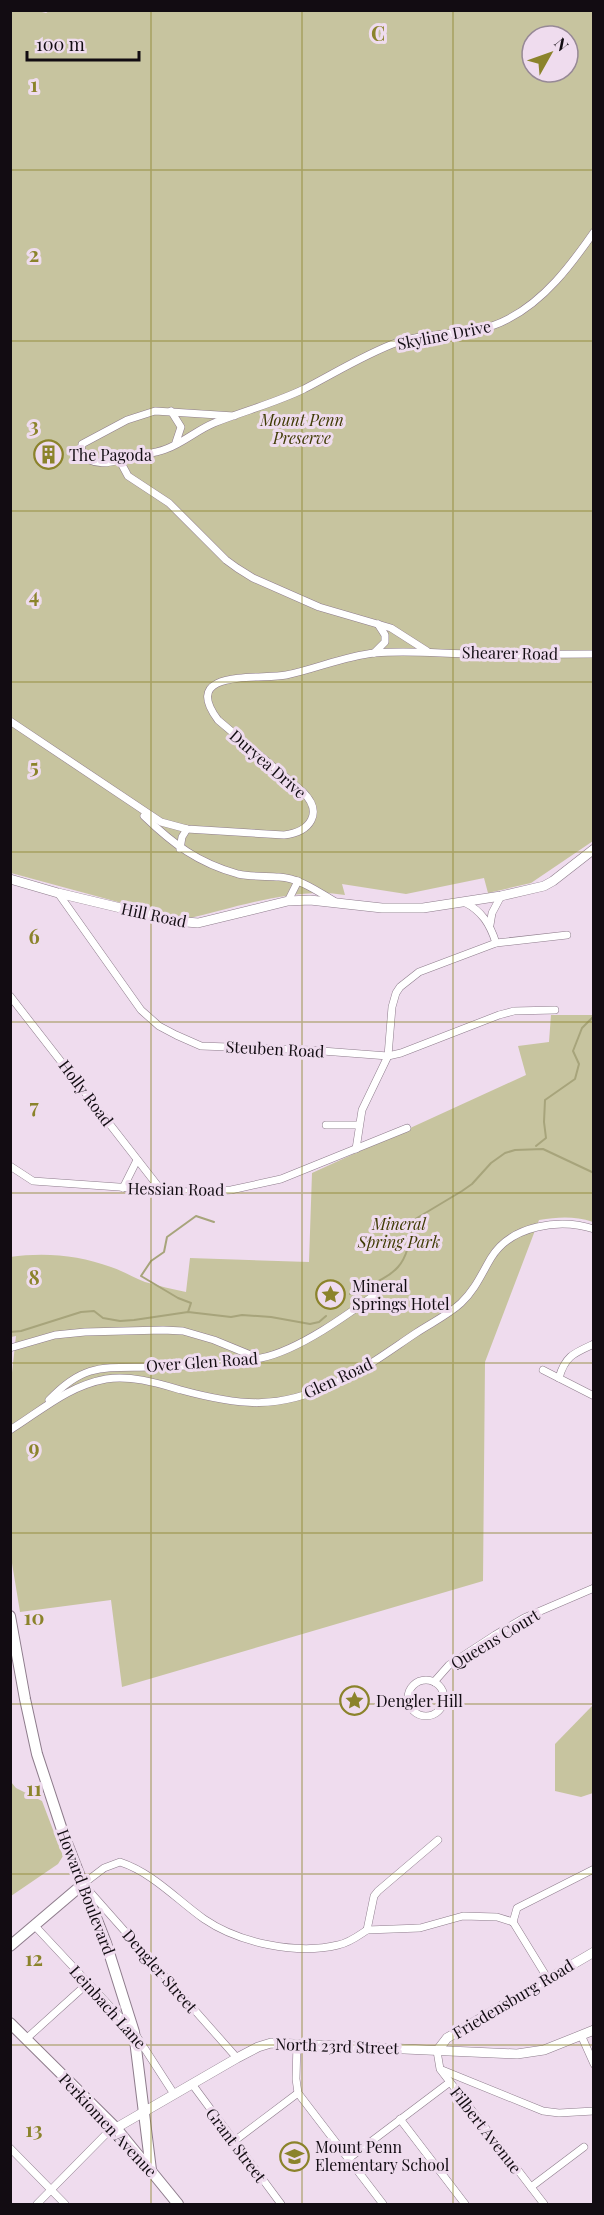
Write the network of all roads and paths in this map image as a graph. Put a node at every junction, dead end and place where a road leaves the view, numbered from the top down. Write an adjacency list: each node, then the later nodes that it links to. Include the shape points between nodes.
1 (594, 232): 3 (street, Skyline Drive, via 555,282 508,319 473,332 400,341 279,400)
2 (171, 411): 3 (street, Skyline Drive); 4 (street, via 181,427); 5 (street, Skyline Drive, via 155,411 128,420 89,438 80,448 85,458 101,463)
3 (234, 416): 4 (street, Skyline Drive)
4 (172, 446): 5 (street, Skyline Drive)
5 (120, 461): 6 (street, via 128,476 169,503 237,568 319,607)
6 (377, 623): 7 (street); 8 (street, via 383,629 385,642)
7 (428, 651): 8 (street, Duryea Drive); 9 (street, Shearer Road)
8 (374, 653): 12 (street, Duryea Drive, via 287,675 218,682 208,695 210,709 307,796 313,817 296,834)
9 (594, 654)
10 (10, 721): 11 (street, Duryea Drive)
11 (134, 806): 12 (street, Duryea Drive, via 161,822); 13 (street, Hill Road)
12 (187, 829): 13 (street)
13 (180, 849): 16 (street, Hill Road, via 238,873)
14 (594, 849): 18 (street, Hill Road, via 544,886)
15 (10, 879): 17 (street, Hill Road)
16 (298, 881): 19 (street); 20 (street, Hill Road)
17 (58, 892): 19 (street, Hill Road, via 175,921 198,923); 27 (street, Steuben Road, via 141,1010 167,1031 201,1046)
18 (501, 896): 21 (street, Hill Road); 22 (street)
19 (288, 901): 20 (street, Hill Road)
20 (334, 901): 21 (street, Hill Road, via 400,909)
21 (464, 902): 22 (street)
22 (490, 925): 24 (street)
23 (567, 935): 24 (street)
24 (496, 943): 27 (street, via 419,972 400,987 392,1007)
25 (10, 996): 32 (street, Holly Road)
26 (555, 1010): 27 (street, Steuben Road, via 514,1011)
27 (388, 1056): 29 (street)
28 (326, 1125): 29 (street)
29 (358, 1125): 31 (street)
30 (407, 1128): 31 (street, Hessian Road)
31 (356, 1149): 35 (street, Hessian Road, via 296,1174 254,1186 216,1191)
32 (137, 1160): 34 (street); 35 (street, Holly Road)
33 (10, 1166): 34 (street, Hessian Road, via 33,1181)
34 (123, 1188): 35 (street, Hessian Road)
35 (161, 1190)
36 (594, 1229): 44 (street, Glen Road, via 575,1224 546,1226 513,1237 495,1253 460,1304 363,1370 304,1395 268,1403 240,1403 126,1378 80,1386)
37 (387, 1286): 40 (street, Over Glen Road, via 320,1331)
38 (594, 1344): 42 (street, via 568,1357)
39 (10, 1348): 40 (street, via 55,1335 163,1330 214,1340)
40 (260, 1359): 44 (street, Over Glen Road, via 103,1367 77,1376)
41 (543, 1370): 42 (street)
42 (560, 1378): 43 (street)
43 (594, 1396)
44 (46, 1404): 45 (street, Glen Road)
45 (10, 1430)
46 (594, 1588): 48 (street, Queens Court, via 505,1629 449,1665)
47 (10, 1616): 51 (main road, Howard Boulevard, via 37,1754)
48 (434, 1682): 48 (street, Queens Court, via 442,1690 441,1708 425,1716 414,1712 407,1696 412,1685 423,1680)
49 (438, 1840): 54 (street, via 374,1896)
50 (594, 1869): 52 (street, via 517,1908)
51 (83, 1884): 53 (main road); 54 (street, via 104,1868 120,1862 141,1870 220,1929 274,1945 340,1945); 61 (main road, Howard Boulevard); 66 (street, Dengler Street)
52 (513, 1922): 54 (street, via 497,1917 463,1916 414,1929); 57 (street)
53 (34, 1925): 55 (main road); 58 (street, Leinbach Lane)
54 (367, 1930)
55 (10, 1946)
56 (594, 1952): 57 (street, Friedensburg Road)
57 (548, 1979): 65 (street, Friedensburg Road, via 447,2038)
58 (88, 1983): 61 (street, Leinbach Lane); 63 (street)
59 (10, 2023): 63 (main road, Perkiomen Avenue)
60 (594, 2030): 62 (street, North 23rd Street)
61 (134, 2032): 72 (street, Leinbach Lane); 73 (main road, Howard Boulevard)
62 (581, 2035): 65 (street, North 23rd Street, via 544,2050 517,2054); 67 (street)
63 (26, 2039): 76 (main road, Perkiomen Avenue)
64 (297, 2043): 65 (street, North 23rd Street); 66 (street, North 23rd Street, via 258,2046); 71 (street)
65 (437, 2051): 68 (street, Filbert Avenue)
66 (237, 2058): 70 (street, North 23rd Street)
67 (594, 2064)
68 (440, 2069): 69 (street, Filbert Avenue); 74 (street, via 543,2111)
69 (450, 2082): 75 (street); 82 (street, Filbert Avenue)
70 (192, 2084): 72 (street, North 23rd Street); 77 (street, Grant Street)
71 (298, 2093): 77 (street); 80 (street)
72 (174, 2094): 73 (street, North 23rd Street)
73 (144, 2111): 76 (street, North 23rd Street); 81 (main road, Howard Boulevard)
74 (594, 2111)
75 (400, 2119): 80 (street); 89 (street)
76 (116, 2128): 81 (main road, Perkiomen Avenue); 83 (street)
77 (233, 2142): 87 (street, Grant Street)
78 (584, 2147): 82 (street)
79 (10, 2148): 83 (street)
80 (348, 2159): 88 (street)
81 (151, 2170): 86 (main road, Perkiomen Avenue)
82 (531, 2187): 90 (street, Filbert Avenue)
83 (51, 2190): 84 (street); 85 (street)
84 (37, 2205)
85 (65, 2205)
86 (178, 2205)
87 (281, 2205)
88 (382, 2205)
89 (465, 2205)
90 (544, 2205)

